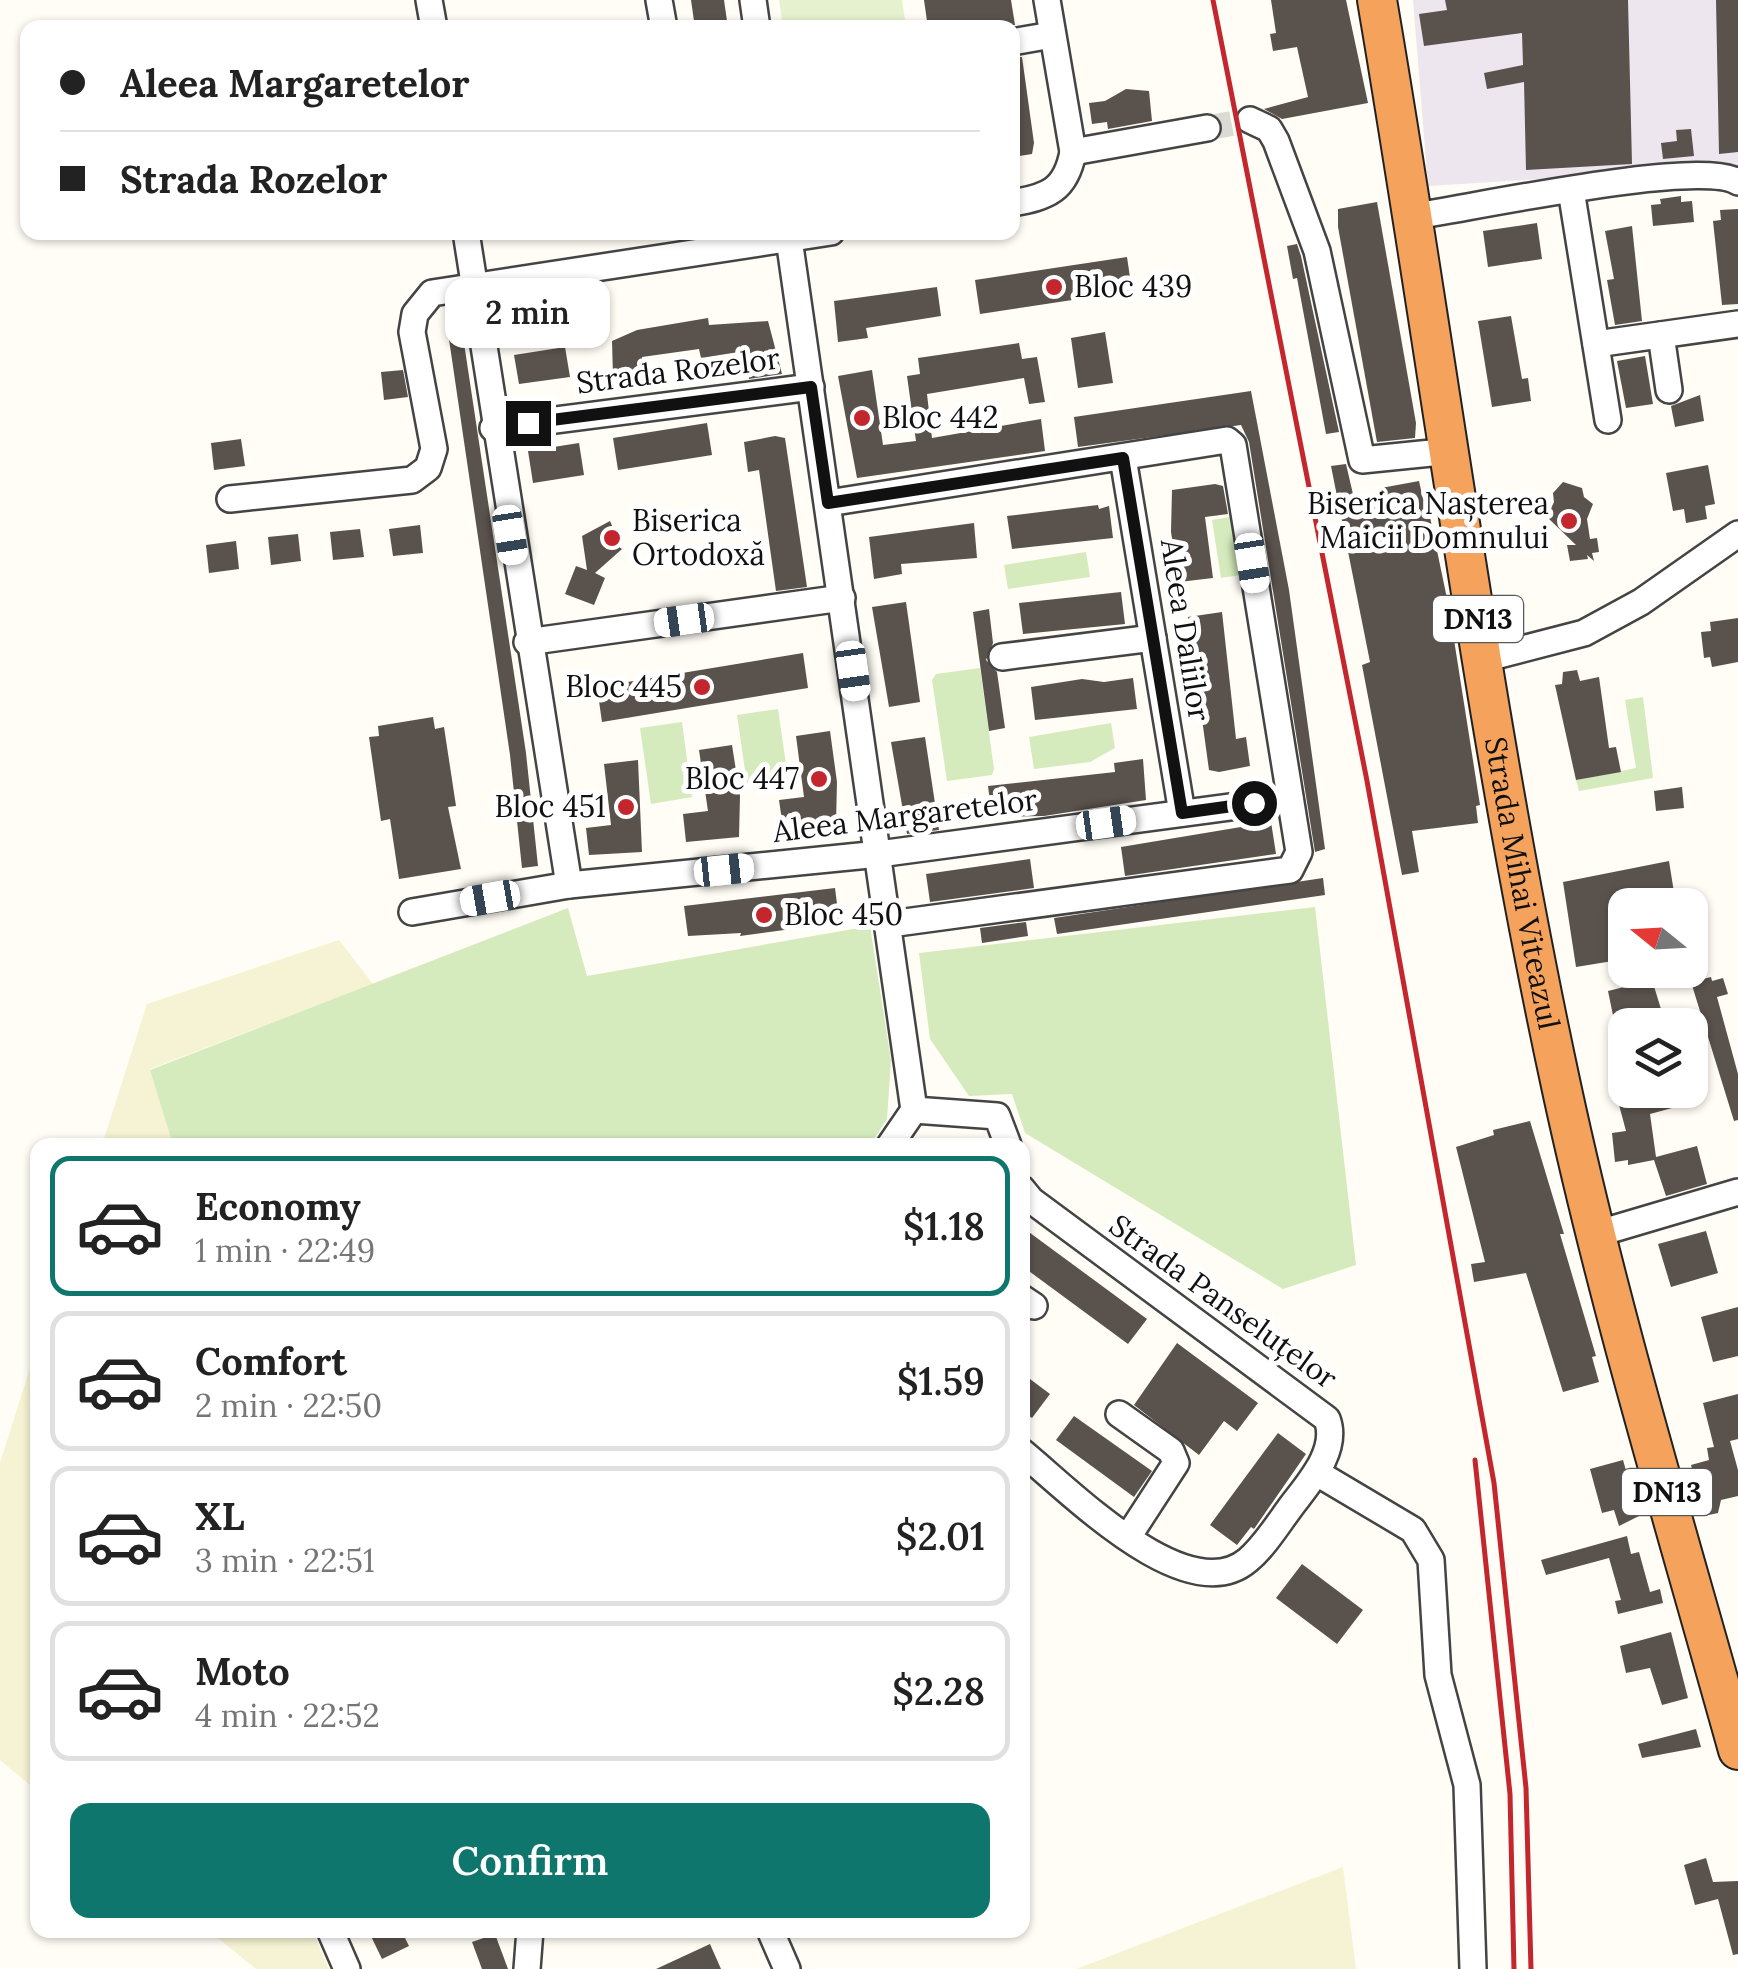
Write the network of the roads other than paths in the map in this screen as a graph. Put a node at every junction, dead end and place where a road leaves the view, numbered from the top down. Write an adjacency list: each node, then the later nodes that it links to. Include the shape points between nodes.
1 (1046, 0): 3 (street)
2 (1377, 0): 11 (highway, Strada Mihai Viteazul / DN13)
3 (1052, 35): 4 (street); 7 (street)
4 (1020, 41)
5 (1250, 120): 23 (street, via 1276,141 1311,228 1362,460)
6 (1207, 128): 7 (street)
7 (1072, 152): 10 (street, via 1062,184 1048,196)
8 (1738, 182): 9 (street, via 1713,173)
9 (1571, 190): 11 (street); 18 (street)
10 (1020, 201)
11 (1415, 216): 23 (highway, Strada Mihai Viteazul / DN13)
12 (467, 240): 15 (street)
13 (764, 240): 15 (street)
14 (790, 240): 19 (street)
15 (474, 286): 22 (street); 25 (street, via 432,292 415,314 412,332 434,449 428,468 412,480)
16 (1738, 324): 17 (street)
17 (1662, 335): 18 (street); 20 (street)
18 (1596, 344): 21 (street)
19 (811, 387): 22 (street, Strada Rozelor); 26 (street)
20 (1668, 390)
21 (1608, 420)
22 (493, 428): 30 (street)
23 (1451, 451): 32 (highway, Strada Mihai Viteazul / DN13)
24 (1123, 458): 26 (street); 29 (street, Aleea Daliilor); 33 (street, via 1227,440 1233,445)
25 (230, 499)
26 (828, 503): 28 (street)
27 (1738, 534): 32 (street, via 1584,633)
28 (842, 598): 30 (street); 35 (street)
29 (1153, 638): 31 (street); 34 (street, Aleea Daliilor)
30 (527, 642): 36 (street)
31 (1002, 658)
32 (1484, 659): 44 (highway, Strada Mihai Viteazul / DN13, via 1549,1026)
33 (1290, 798): 34 (street, Aleea Margaretelor); 38 (street, via 1299,852 1290,870)
34 (1182, 813): 35 (street, Aleea Margaretelor)
35 (879, 854): 36 (street, Aleea Margaretelor); 38 (street)
36 (568, 885): 37 (street, Aleea Margaretelor)
37 (412, 912)
38 (890, 924): 39 (street)
39 (914, 1110): 40 (street); 41 (street, via 997,1116)
40 (895, 1138)
41 (1005, 1138)
42 (1738, 1192): 44 (street)
43 (1030, 1195): 47 (street, Strada Panseluțelor, via 1327,1419 1330,1438)
44 (1596, 1234): 49 (highway, Strada Mihai Viteazul / DN13)
45 (1120, 1414): 48 (street, via 1171,1451 1176,1462)
46 (1030, 1458): 48 (street, Strada Panseluțelor)
47 (1318, 1473): 48 (street, Strada Panseluțelor, via 1248,1560 1230,1570 1176,1567); 56 (street, via 1414,1530 1431,1560 1438,1675 1467,1785)
48 (1128, 1536)
49 (1738, 1750)
50 (333, 1938): 53 (street)
51 (529, 1938): 54 (street)
52 (773, 1938): 55 (street)
53 (347, 1969)
54 (527, 1969)
55 (787, 1969)
56 (1473, 1969)

